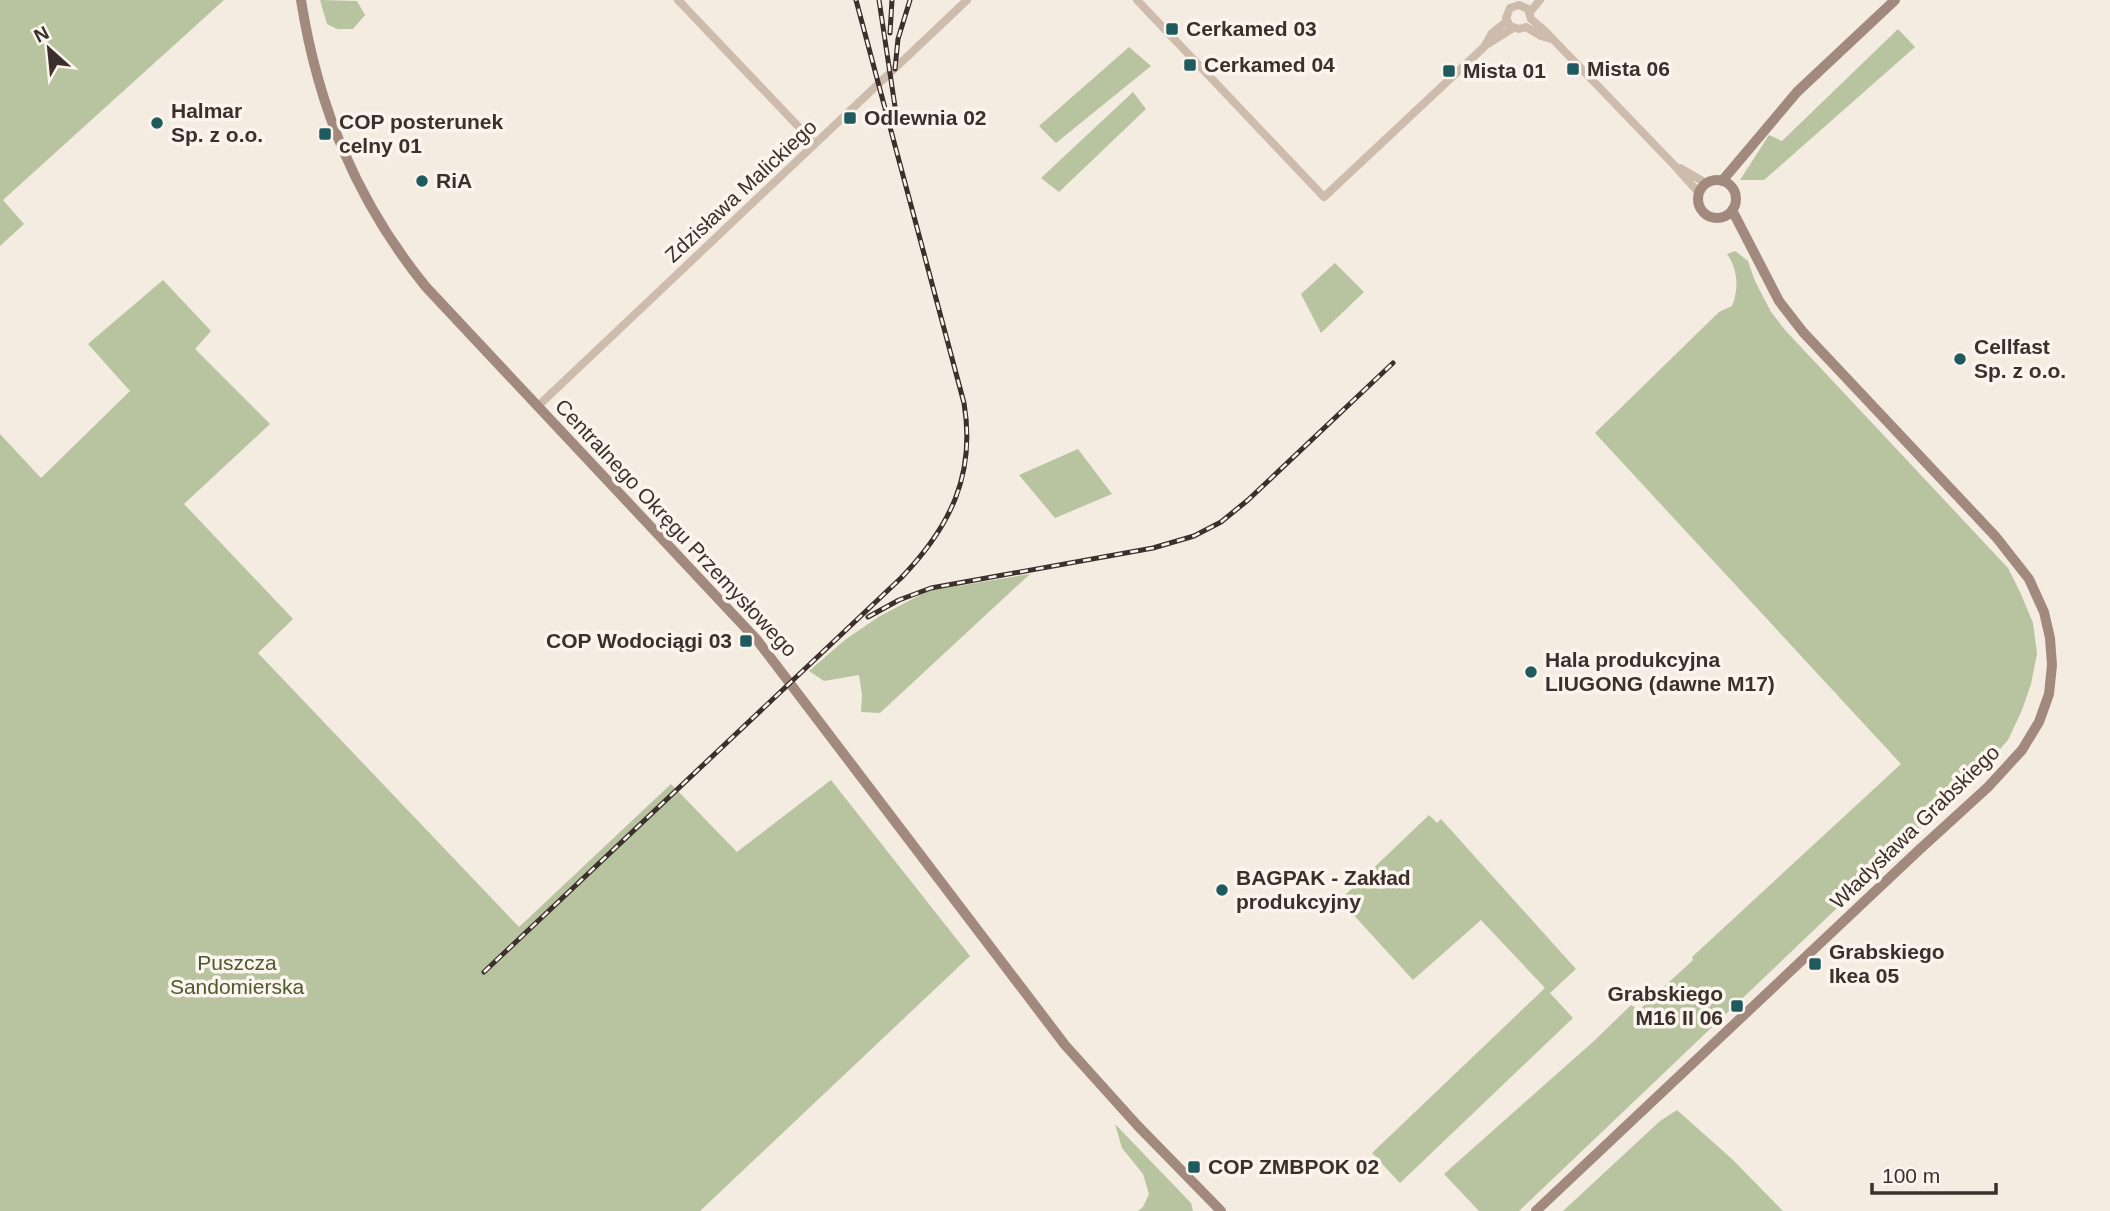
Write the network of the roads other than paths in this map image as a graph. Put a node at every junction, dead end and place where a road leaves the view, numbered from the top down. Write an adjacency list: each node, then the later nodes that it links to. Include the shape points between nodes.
1 (300, 0): 17 (street, Centralnego Okręgu Przemysłowego, via 334,130 374,214 426,287)
2 (678, 0): 9 (street)
3 (967, 0): 9 (street, Zdzisława Malickiego)
4 (1138, 0): 8 (street, via 1324,197)
5 (1540, 0): 7 (street)
6 (1895, 0): 12 (street, via 1780,110)
7 (1523, 10): 8 (street, via 1507,15); 8 (street, via 1519,29); 10 (street, via 1577,64 1623,120)
8 (1510, 25)
9 (815, 144): 17 (street, Zdzisława Malickiego)
10 (1674, 165): 11 (street); 13 (street)
11 (1706, 183): 12 (street, via 1717,180); 13 (street)
12 (1727, 184): 14 (street, via 1736,199)
13 (1699, 193): 15 (street, via 1701,210)
14 (1732, 210): 15 (street); 16 (street, Władysława Grabskiego)
15 (1721, 218): 16 (street, Władysława Grabskiego)
16 (1749, 246): 19 (street, Władysława Grabskiego, via 1803,332 1996,537 2029,579 2050,638 2049,694 2022,750 1988,787)
17 (538, 406): 18 (street, Centralnego Okręgu Przemysłowego, via 757,640 1067,1048)
18 (1221, 1211)
19 (1536, 1211)

